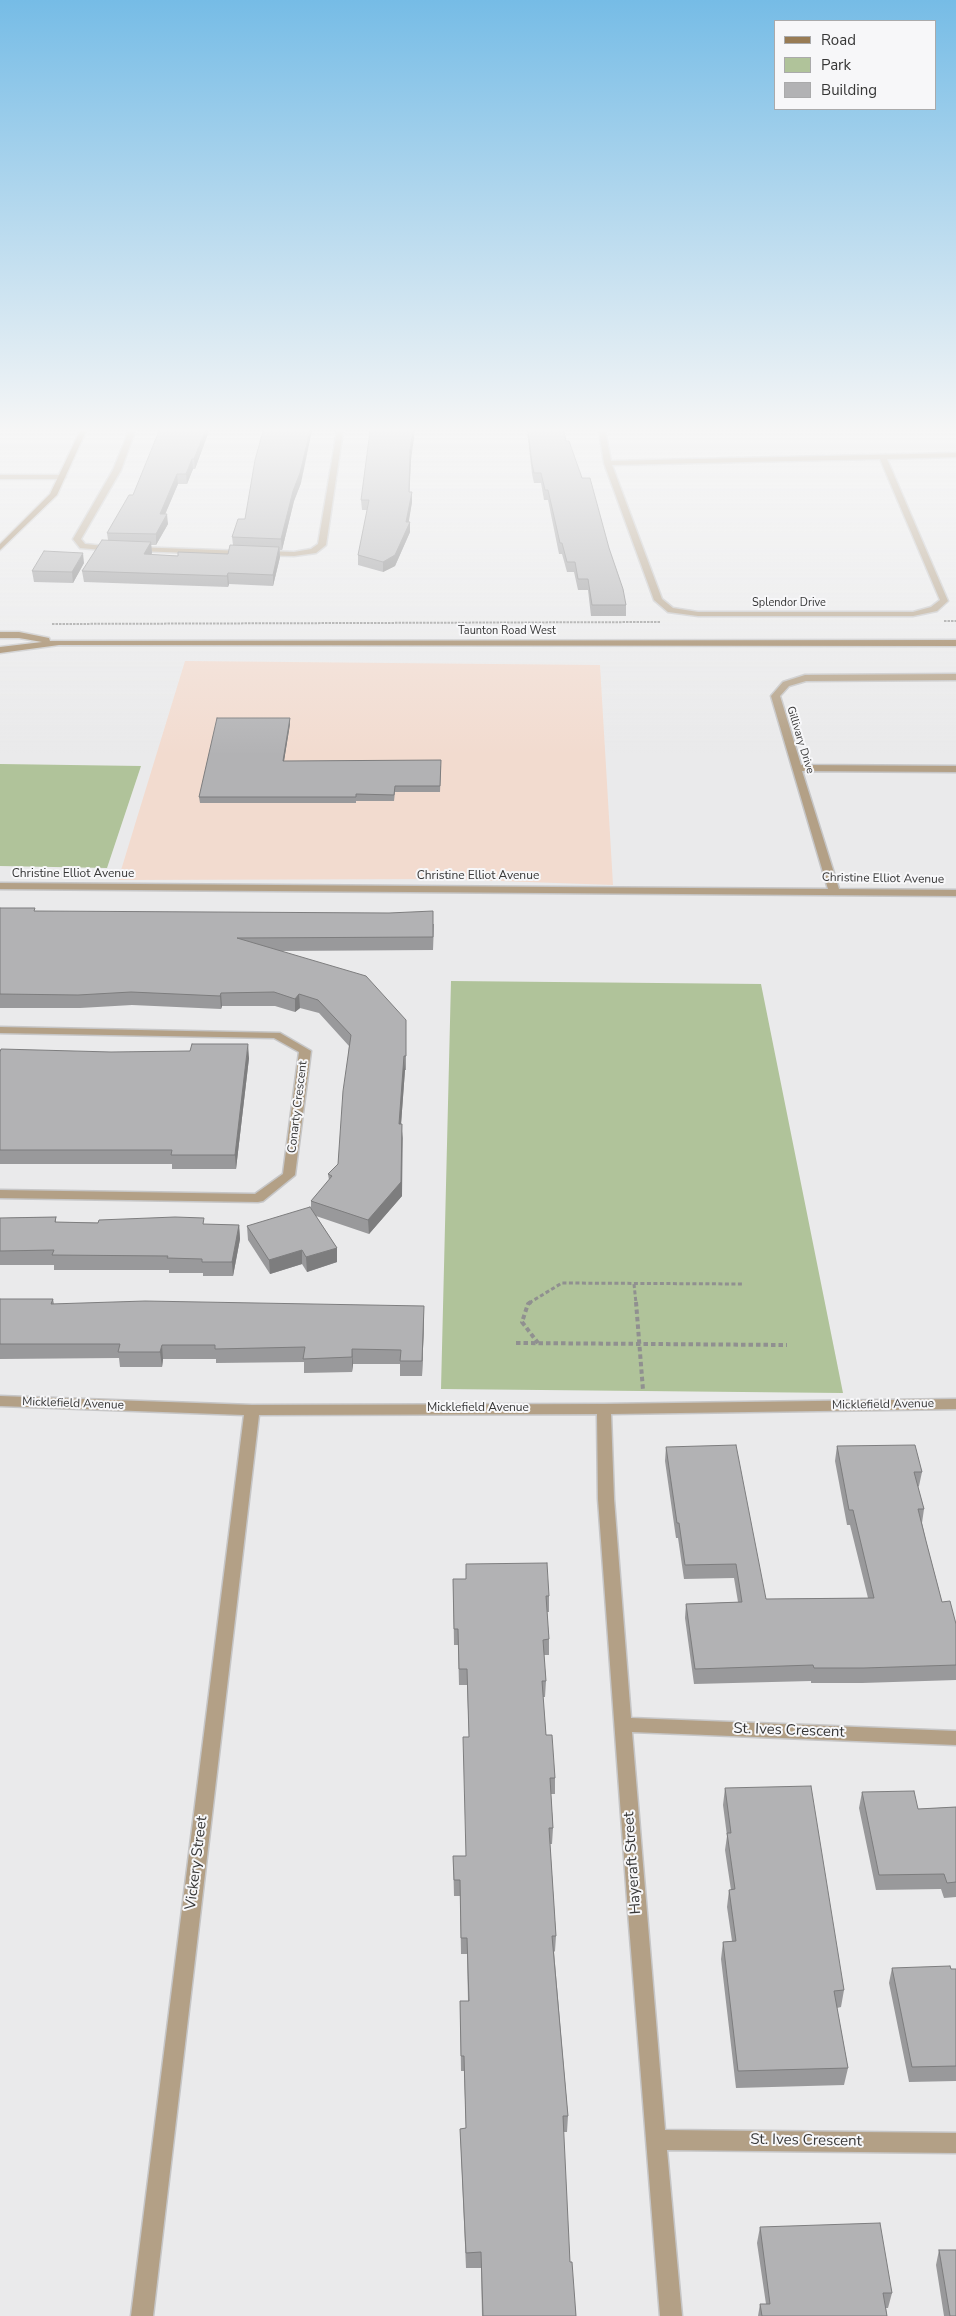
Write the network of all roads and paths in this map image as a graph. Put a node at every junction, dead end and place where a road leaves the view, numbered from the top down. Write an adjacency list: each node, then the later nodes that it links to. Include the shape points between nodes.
1 (9, 539): 6 (main road)
2 (77, 539): 7 (street, via 84,546)
3 (323, 539): 8 (street, via 322,545 313,551 294,554)
4 (636, 539): 5 (street, Splendor Drive, via 658,600 671,610 698,614 913,614 934,609 944,601)
5 (918, 539)
6 (0, 548)
7 (120, 549)
8 (130, 549)
9 (936, 621): 10 (path)
10 (956, 621)
11 (667, 622): 12 (path)
12 (50, 624)
13 (0, 635): 14 (main road, Taunton Road West)
14 (59, 642): 15 (main road, Taunton Road West); 16 (main road, Taunton Road West)
15 (956, 643)
16 (0, 650)
17 (956, 677): 18 (street, Gillivary Drive, via 805,678 786,684 775,696)
18 (797, 768): 19 (street); 21 (street, Gillivary Drive)
19 (956, 768)
20 (0, 886): 21 (street, Christine Elliot Avenue)
21 (834, 891): 22 (street, Christine Elliot Avenue)
22 (956, 892)
23 (0, 1030): 24 (street, Conarty Crescent, via 276,1035 305,1051 289,1175 258,1198)
24 (0, 1194)
25 (634, 1284): 26 (path); 28 (path, via 562,1283 528,1304 522,1322); 29 (path)
26 (744, 1284)
27 (516, 1343): 28 (path)
28 (539, 1344): 29 (path)
29 (639, 1344): 30 (path); 33 (path)
30 (787, 1345)
31 (0, 1401): 35 (street, Micklefield Avenue)
32 (956, 1404): 33 (street, Micklefield Avenue)
33 (645, 1408): 34 (street, Micklefield Avenue)
34 (604, 1409): 35 (street, Micklefield Avenue); 36 (street, Hayeraft Street, via 606,1499)
35 (252, 1410): 40 (street, Vickery Street)
36 (623, 1725): 37 (street, St. Ives Crescent); 38 (street, Hayeraft Street)
37 (956, 1738)
38 (656, 2140): 39 (street, St. Ives Crescent); 41 (street, Hayeraft Street)
39 (956, 2142)
40 (142, 2316)
41 (671, 2316)

